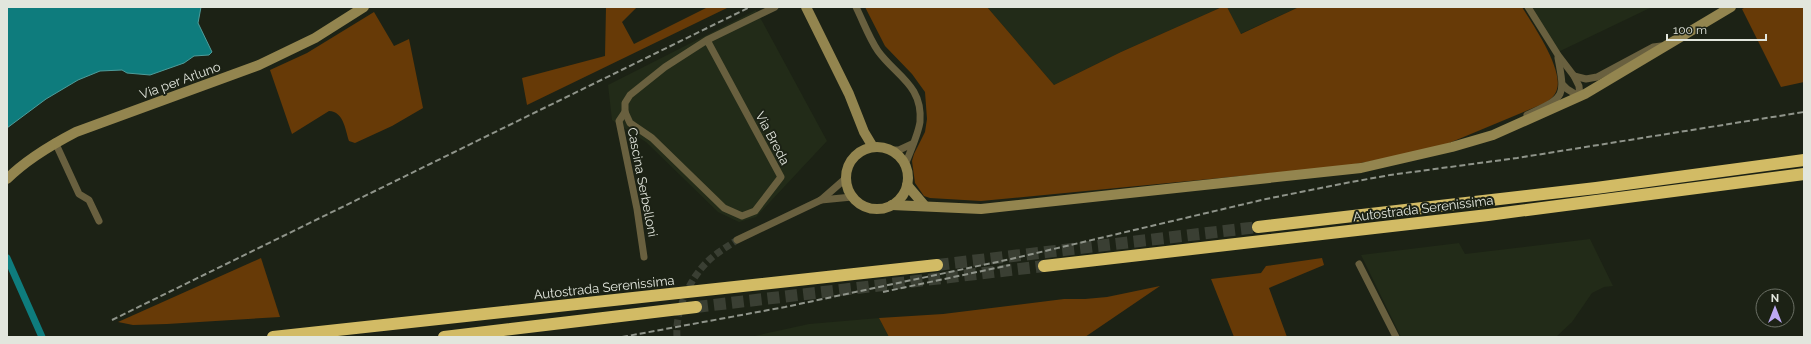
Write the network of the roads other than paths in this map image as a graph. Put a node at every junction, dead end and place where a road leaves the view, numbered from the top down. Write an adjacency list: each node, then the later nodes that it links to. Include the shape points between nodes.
1 (364, 7): 15 (street, Via per Arluno, via 309,41 259,65 76,132)
2 (775, 7): 7 (street, Cascina Serbelloni)
3 (806, 7): 14 (street, via 849,94)
4 (856, 7): 16 (street, via 877,49 906,80 917,98 920,124)
5 (1528, 7): 9 (street)
6 (1731, 7): 8 (street)
7 (707, 40): 13 (street, Cascina Serbelloni, via 665,67 630,95 625,103); 13 (street, Via Breda, via 781,177 755,211 742,216 724,208 652,138 630,123)
8 (1667, 44): 10 (street, via 1653,47 1597,78); 12 (street)
9 (1558, 55): 10 (street); 11 (street)
10 (1574, 76): 12 (street, via 1579,86)
11 (1563, 84): 12 (street); 18 (street, via 1559,96 1550,103 1506,125)
12 (1580, 97): 18 (street, via 1493,135)
13 (625, 112): 34 (street, Cascina Serbelloni, via 619,121)
14 (864, 132): 17 (street); 20 (street)
15 (56, 142): 25 (street, Via per Arluno); 31 (street, via 79,194 89,200)
16 (912, 144): 19 (street, via 899,150); 22 (street)
17 (873, 147): 19 (street); 20 (street)
18 (1452, 147): 30 (street, via 1353,169 981,209)
19 (890, 150): 22 (street, via 896,153)
20 (860, 152): 24 (street, via 849,164)
21 (1804, 160): 32 (highway, Autostrada Serenissima, via 1596,188)
22 (905, 165): 26 (street)
23 (1804, 174): 37 (highway, Autostrada Serenissima, via 1495,214)
24 (845, 179): 27 (street); 28 (street)
25 (7, 180)
26 (907, 185): 29 (street, via 904,193); 30 (street)
27 (852, 197): 28 (street); 29 (street, via 866,208 884,208)
28 (821, 200): 33 (street)
29 (892, 205): 30 (street)
30 (924, 205)
31 (99, 221)
32 (1258, 227)
33 (737, 240)
34 (644, 257)
35 (1359, 264): 41 (street)
36 (937, 265): 39 (highway, Autostrada Serenissima)
37 (1044, 266)
38 (696, 307): 40 (highway)
39 (273, 337)
40 (444, 337)
41 (1396, 337)

